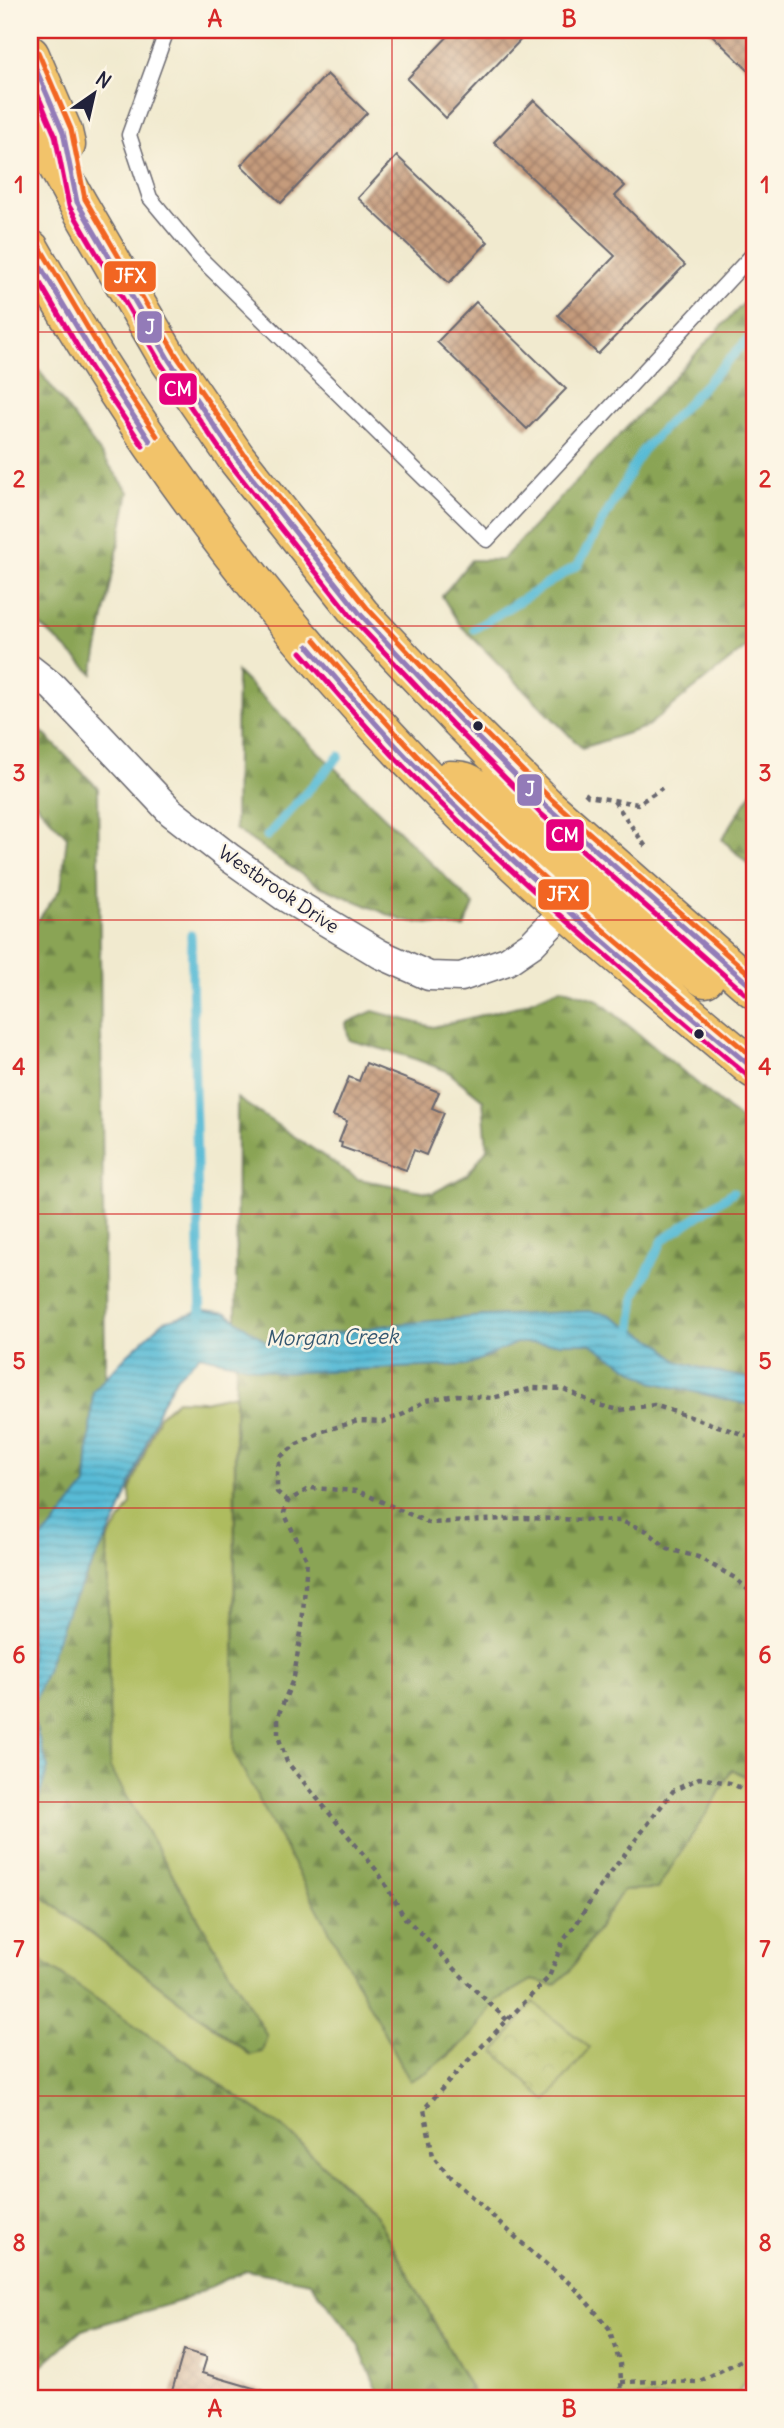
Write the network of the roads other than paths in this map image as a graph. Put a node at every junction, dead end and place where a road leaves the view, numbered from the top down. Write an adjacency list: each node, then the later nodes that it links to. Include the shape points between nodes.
1 (167, 30): 6 (lane, via 129,135 150,198 200,258 487,540)
2 (30, 55): 4 (highway, via 63,132)
3 (30, 116): 4 (highway)
4 (77, 202): 9 (highway, via 169,360 237,459 361,615 546,806)
5 (30, 248): 8 (highway, via 164,463 290,625)
6 (754, 253)
7 (30, 669): 10 (street, Westbrook Drive, via 53,687 171,812 230,858 285,897 429,976 461,977 507,961 532,944)
8 (424, 775): 9 (highway, via 467,782 558,859 582,873 611,879); 10 (highway)
9 (634, 860): 11 (highway)
10 (566, 909): 11 (highway, via 583,904 607,909 709,981); 12 (highway)
11 (750, 985)
12 (754, 1069)

